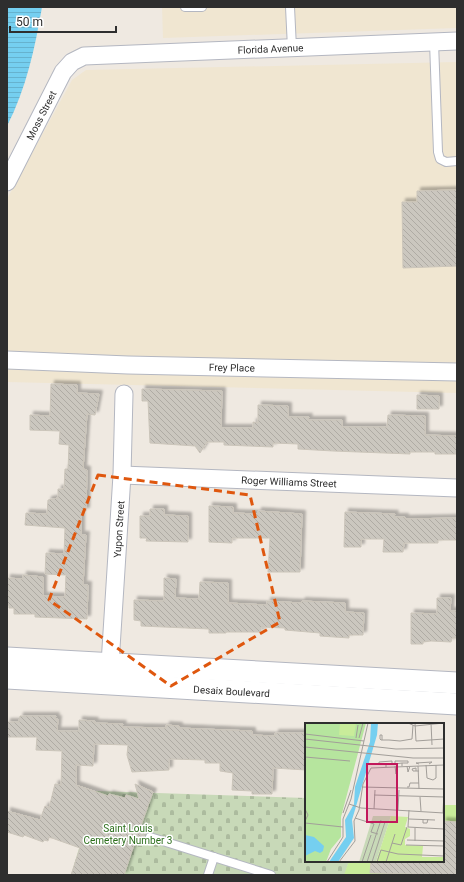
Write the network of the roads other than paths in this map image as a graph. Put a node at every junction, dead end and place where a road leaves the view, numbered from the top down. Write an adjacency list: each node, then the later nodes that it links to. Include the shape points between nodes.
1 (185, 7): 2 (lane)
2 (202, 7)
3 (290, 7): 6 (lane)
4 (457, 41): 5 (street, Florida Avenue)
5 (434, 42): 6 (street, Florida Avenue); 8 (lane, via 438,152 440,159 446,162)
6 (292, 48): 7 (street, Florida Avenue)
7 (84, 56): 9 (street, Moss Street, via 72,62 63,72)
8 (457, 161)
9 (7, 182)
10 (7, 360): 11 (street, Frey Place)
11 (457, 372)
12 (124, 394): 13 (street, Yupon Street)
13 (122, 475): 14 (street, Roger Williams Street); 16 (street, Yupon Street)
14 (457, 488)
15 (7, 658): 16 (street, Desaix Boulevard)
16 (110, 664): 18 (street, Desaix Boulevard); 19 (street)
17 (7, 678): 19 (street, Desaix Boulevard)
18 (457, 683)
19 (109, 684): 20 (street, Desaix Boulevard)
20 (457, 704)
21 (150, 837): 22 (lane)
22 (214, 857): 23 (lane); 24 (lane)
23 (208, 875)
24 (271, 875)

